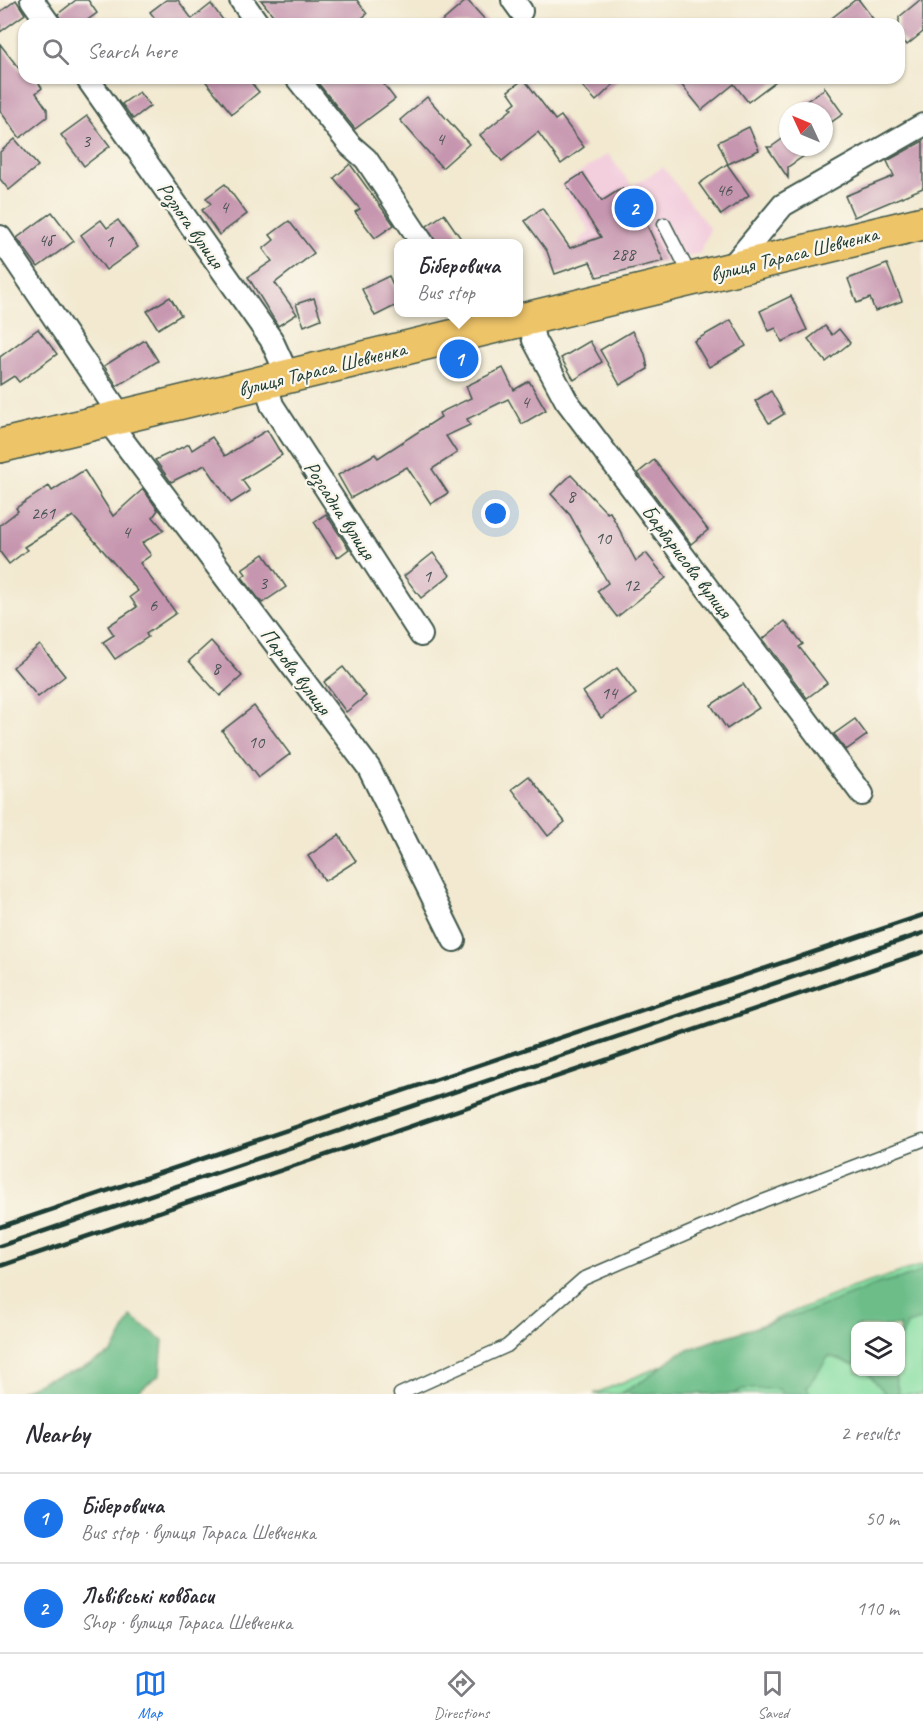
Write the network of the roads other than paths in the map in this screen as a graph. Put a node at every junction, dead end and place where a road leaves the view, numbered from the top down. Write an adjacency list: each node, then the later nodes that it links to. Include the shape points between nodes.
1 (32, 0): 3 (street)
2 (241, 0): 4 (street)
3 (45, 18)
4 (254, 18)
5 (91, 84): 16 (street, Розлога вулиця, via 271,339 282,363)
6 (302, 84): 11 (street, via 350,145 366,159)
7 (923, 125): 12 (street, via 783,205)
8 (923, 223): 12 (main road, вулиця Тараса Шевченка)
9 (664, 224): 13 (lane)
10 (0, 237): 17 (street, Парова вулиця)
11 (420, 239)
12 (729, 270): 13 (main road, вулиця Тараса Шевченка)
13 (690, 279): 14 (main road, вулиця Тараса Шевченка)
14 (529, 318): 15 (main road, вулиця Тараса Шевченка); 20 (street, Барбарисова вулиця, via 534,340 566,400)
15 (468, 322): 16 (main road, вулиця Тараса Шевченка)
16 (276, 380): 17 (main road, вулиця Тараса Шевченка); 19 (street, Розсадна вулиця, via 272,405)
17 (115, 419): 18 (main road, вулиця Тараса Шевченка); 21 (street, Парова вулиця, via 369,768)
18 (0, 446)
19 (421, 635)
20 (862, 794)
21 (454, 940)
22 (923, 1140): 23 (lane, via 763,1201 583,1279 507,1346)
23 (400, 1394)

